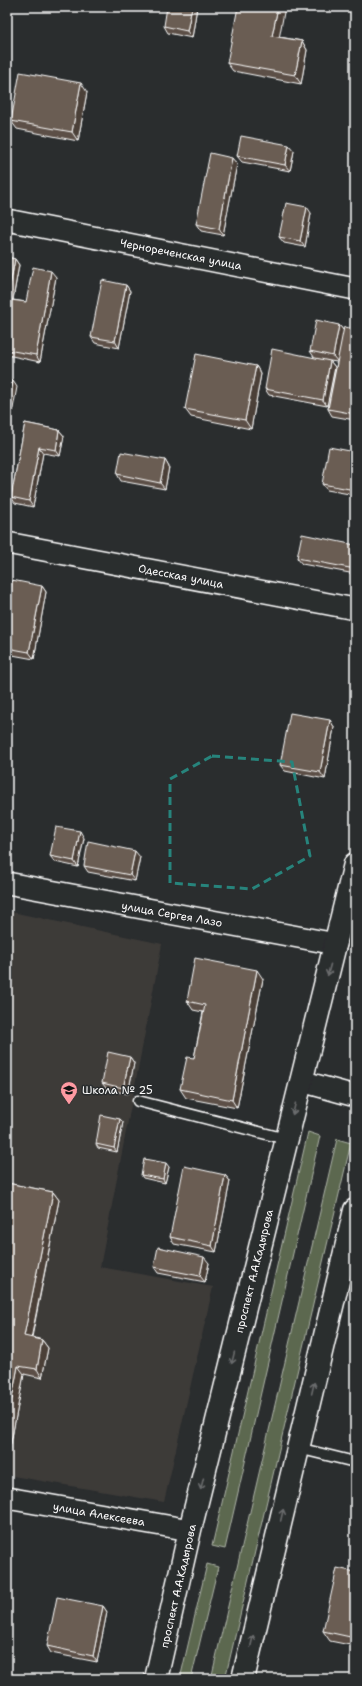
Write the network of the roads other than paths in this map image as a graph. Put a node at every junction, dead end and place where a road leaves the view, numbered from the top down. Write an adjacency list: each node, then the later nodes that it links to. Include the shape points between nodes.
1 (7, 220): 2 (street, Чернореченская улица)
2 (355, 289)
3 (7, 543): 4 (street, Одесская улица)
4 (355, 609)
5 (355, 864): 7 (street, проспект А.А.Кадырова)
6 (7, 883): 7 (street, улица Сергея Лазо)
7 (336, 944): 8 (street, проспект А.А.Кадырова, one-way to 8)
8 (301, 1081): 9 (street); 11 (street, проспект А.А.Кадырова, one-way to 11)
9 (355, 1096)
10 (138, 1101): 11 (lane)
11 (286, 1139): 16 (street, проспект А.А.Кадырова, one-way to 16)
12 (355, 1210): 13 (street, one-way to 12)
13 (298, 1448): 14 (lane); 18 (street, one-way to 13)
14 (355, 1462)
15 (7, 1498): 16 (street, улица Алексеева)
16 (190, 1530): 17 (street, проспект А.А.Кадырова)
17 (156, 1679)
18 (243, 1679)

